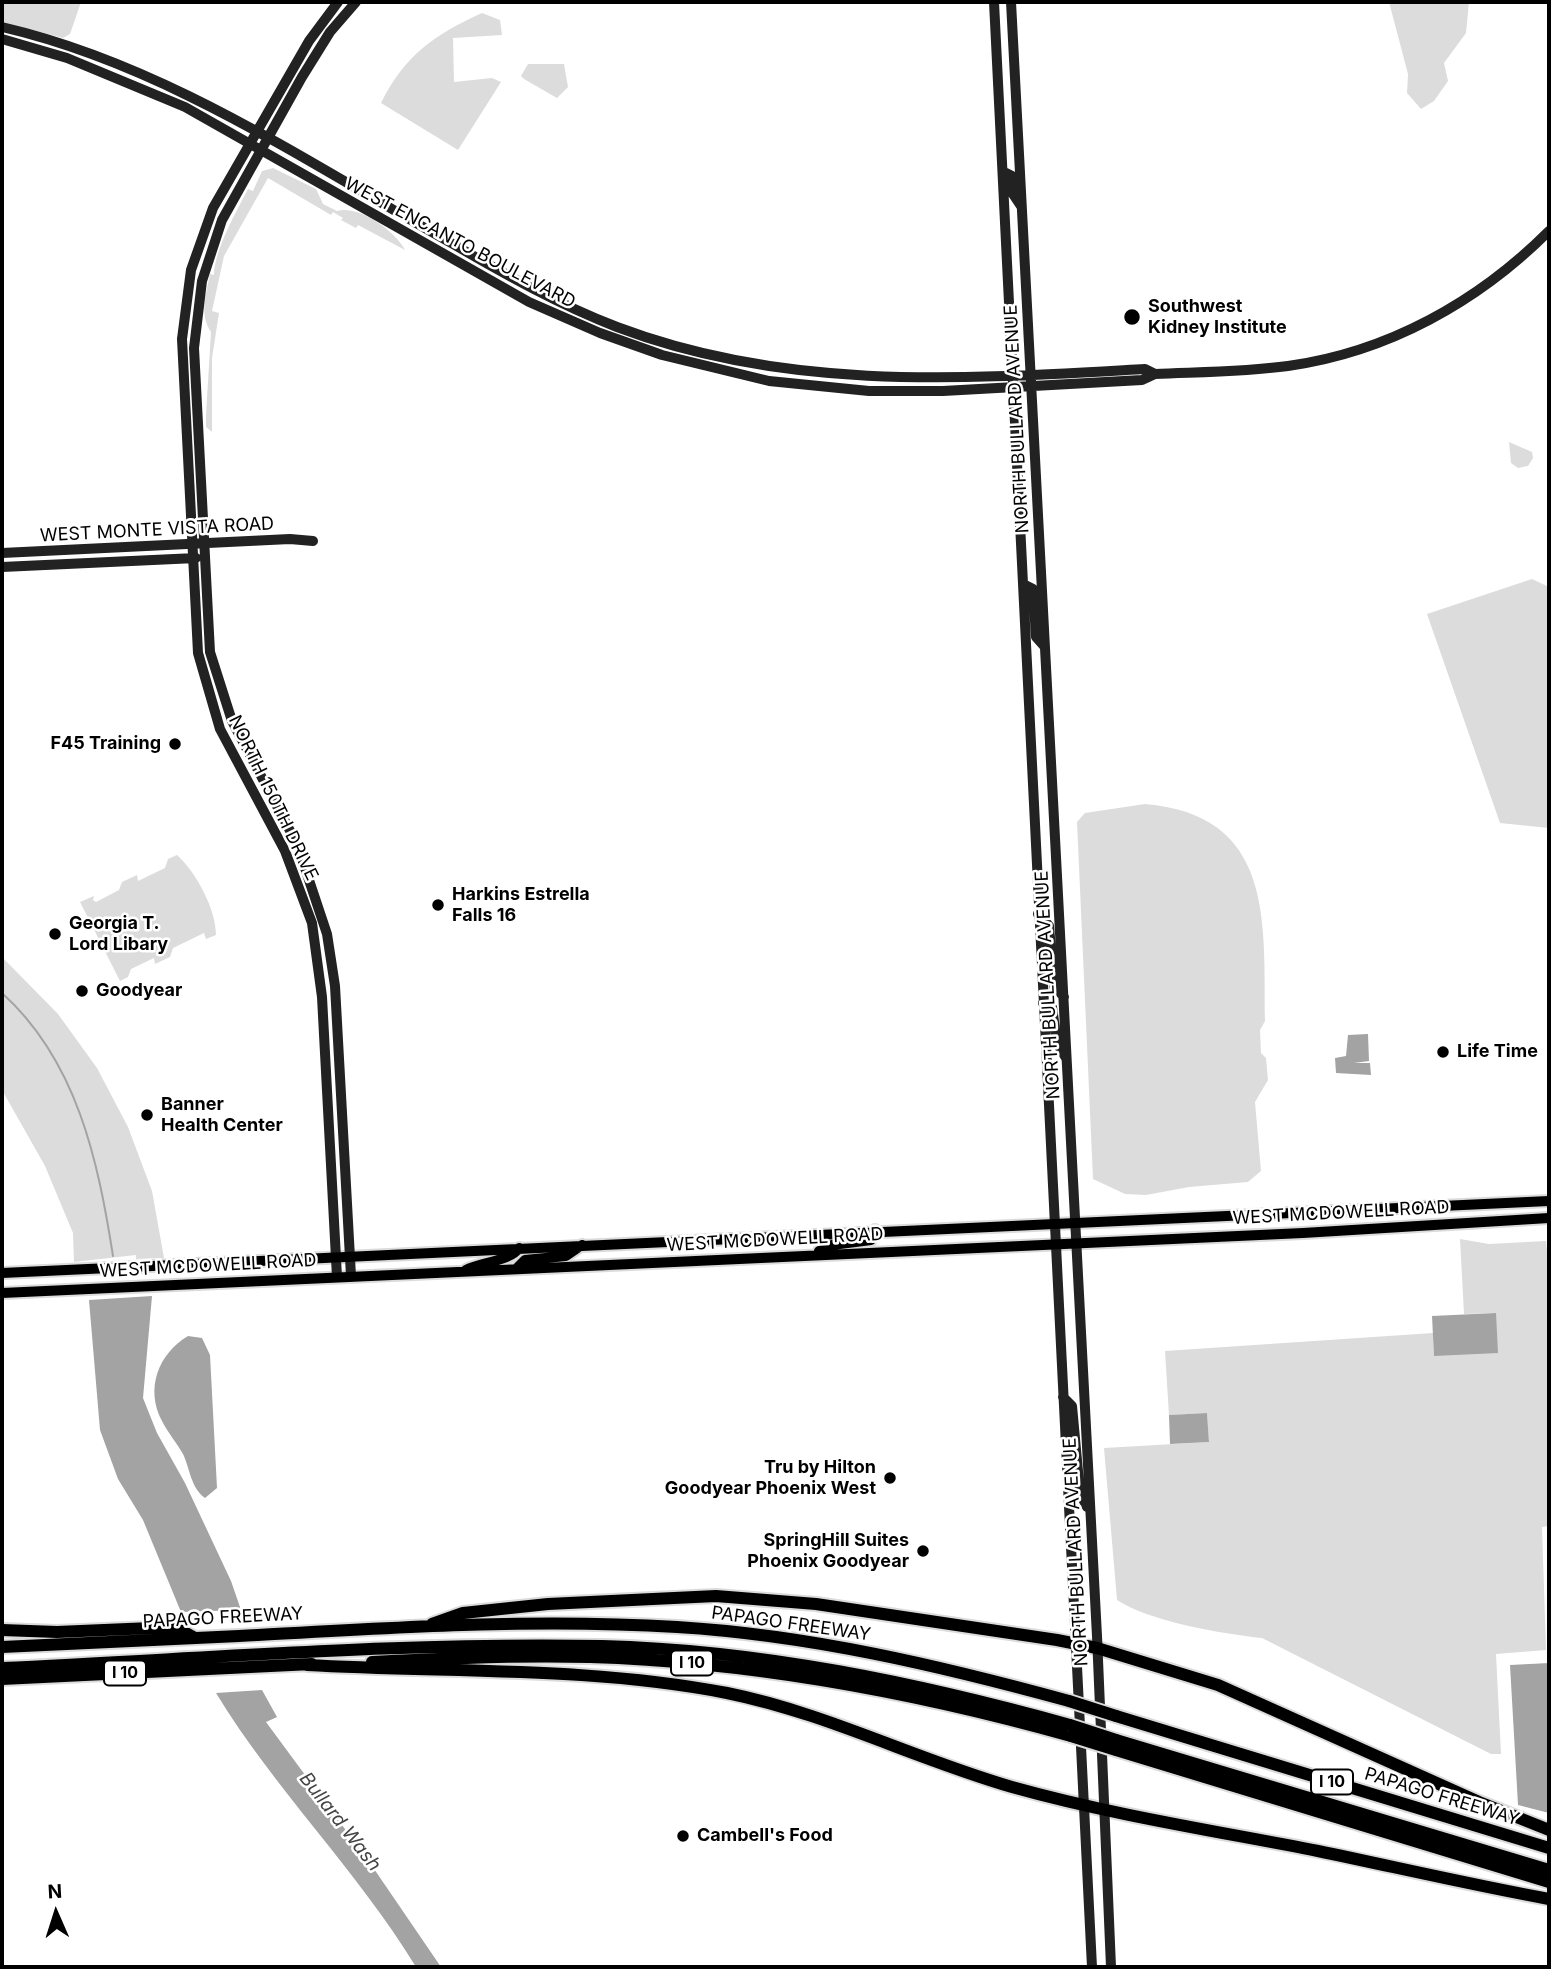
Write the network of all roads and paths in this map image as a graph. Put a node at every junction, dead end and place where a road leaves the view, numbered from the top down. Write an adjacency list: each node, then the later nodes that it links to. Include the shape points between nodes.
1 (338, 2): 7 (main road, via 309,41)
2 (356, 2): 7 (main road, via 330,32)
3 (994, 2): 8 (main road, NORTH BULLARD AVENUE)
4 (1011, 2): 9 (main road, NORTH BULLARD AVENUE)
5 (2, 27): 7 (main road, via 111,60 193,97)
6 (2, 39): 7 (main road, via 107,73)
7 (257, 141): 11 (main road, NORTH 150TH DRIVE, via 213,208 199,244); 12 (main road, NORTH 150TH DRIVE, via 211,248); 13 (main road, WEST ENCANTO BOULEVARD, via 517,281 605,322 690,349); 17 (main road, WEST ENCANTO BOULEVARD, via 487,279 574,322 704,367)
8 (1004, 172): 9 (main road, via 1012,176 1013,194); 15 (main road, NORTH BULLARD AVENUE)
9 (1022, 208): 16 (main road, NORTH BULLARD AVENUE)
10 (1549, 232): 14 (main road, WEST ENCANTO BOULEVARD, via 1464,300 1385,341 1287,366)
11 (181, 339): 12 (main road); 21 (main road, NORTH 150TH DRIVE)
12 (194, 339): 22 (main road, NORTH 150TH DRIVE)
13 (816, 373): 15 (main road, WEST ENCANTO BOULEVARD, via 892,379); 17 (main road)
14 (1155, 374): 16 (main road, WEST ENCANTO BOULEVARD, via 1145,369); 18 (main road, WEST ENCANTO BOULEVARD, via 1142,380)
15 (1012, 375): 16 (main road, WEST ENCANTO BOULEVARD); 19 (main road, NORTH BULLARD AVENUE)
16 (1031, 375): 18 (main road, NORTH BULLARD AVENUE)
17 (814, 386): 19 (main road, WEST ENCANTO BOULEVARD, via 904,392)
18 (1031, 387): 19 (main road, WEST ENCANTO BOULEVARD); 28 (main road, NORTH BULLARD AVENUE)
19 (1012, 388): 27 (main road, NORTH BULLARD AVENUE)
20 (313, 541): 22 (main road, WEST MONTE VISTA ROAD)
21 (190, 544): 22 (main road, WEST MONTE VISTA ROAD); 23 (main road, WEST MONTE VISTA ROAD); 24 (main road, NORTH 150TH DRIVE)
22 (203, 544): 25 (main road, NORTH 150TH DRIVE)
23 (2, 553)
24 (191, 558): 25 (main road, WEST MONTE VISTA ROAD); 26 (main road, WEST MONTE VISTA ROAD); 30 (main road, NORTH 150TH DRIVE, via 195,635 212,709)
25 (204, 558): 29 (main road, NORTH 150TH DRIVE, via 210,652 222,695 245,750)
26 (2, 566)
27 (1023, 584): 28 (main road, via 1033,589 1035,637); 31 (main road, NORTH BULLARD AVENUE)
28 (1044, 646): 32 (main road, NORTH BULLARD AVENUE)
29 (297, 844): 30 (main road); 47 (main road, NORTH 150TH DRIVE, via 324,919 333,974)
30 (285, 850): 46 (main road, NORTH 150TH DRIVE, via 307,906 317,951)
31 (1038, 913): 32 (main road, via 1049,926 1054,986); 33 (main road, NORTH BULLARD AVENUE)
32 (1064, 998): 34 (main road, NORTH BULLARD AVENUE)
33 (1043, 1003): 34 (main road, via 1052,1007 1057,1043); 38 (main road, NORTH BULLARD AVENUE)
34 (1067, 1060): 37 (main road, NORTH BULLARD AVENUE)
35 (1549, 1201): 37 (main road, WEST MCDOWELL ROAD)
36 (1549, 1218): 41 (main road, WEST MCDOWELL ROAD)
37 (1076, 1223): 38 (main road, WEST MCDOWELL ROAD); 41 (main road, NORTH BULLARD AVENUE)
38 (1055, 1224): 39 (main road, WEST MCDOWELL ROAD); 43 (main road, NORTH BULLARD AVENUE)
39 (876, 1230): 40 (main road, WEST MCDOWELL ROAD); 45 (main road, via 871,1240 832,1245)
40 (696, 1240): 42 (main road, WEST MCDOWELL ROAD); 48 (main road)
41 (1077, 1244): 43 (main road, WEST MCDOWELL ROAD); 56 (main road, NORTH BULLARD AVENUE)
42 (582, 1245): 44 (main road, WEST MCDOWELL ROAD); 49 (main road, via 566,1256 525,1260)
43 (1056, 1245): 45 (main road, WEST MCDOWELL ROAD); 55 (main road, NORTH BULLARD AVENUE)
44 (520, 1248): 47 (main road, WEST MCDOWELL ROAD); 50 (main road, via 512,1257 481,1262)
45 (810, 1255): 48 (main road, WEST MCDOWELL ROAD)
46 (336, 1256): 47 (main road, WEST MCDOWELL ROAD); 51 (main road, WEST MCDOWELL ROAD); 53 (main road, NORTH 150TH DRIVE)
47 (350, 1256): 52 (main road, NORTH 150TH DRIVE)
48 (697, 1261): 49 (main road, WEST MCDOWELL ROAD)
49 (516, 1269): 50 (main road, WEST MCDOWELL ROAD)
50 (464, 1271): 52 (main road, WEST MCDOWELL ROAD)
51 (2, 1273)
52 (351, 1276): 53 (main road, WEST MCDOWELL ROAD)
53 (337, 1277): 54 (main road, WEST MCDOWELL ROAD)
54 (2, 1293)
55 (1063, 1397): 56 (main road, via 1072,1406 1080,1493); 60 (main road, NORTH BULLARD AVENUE)
56 (1089, 1510): 62 (main road, NORTH BULLARD AVENUE)
57 (432, 1623): 59 (highway, PAPAGO FREEWAY / I 10); 60 (highway, via 463,1613 548,1604 716,1596 816,1604); 71 (highway, PAPAGO FREEWAY / I 10, bridge, via 591,1622 680,1627 936,1665 1069,1701)
58 (2, 1630): 59 (highway, via 175,1627)
59 (195, 1638): 61 (highway, PAPAGO FREEWAY / I 10)
60 (1078, 1644): 62 (highway); 68 (main road, NORTH BULLARD AVENUE)
61 (2, 1647)
62 (1097, 1648): 69 (main road, NORTH BULLARD AVENUE); 70 (highway, via 1218,1685)
63 (307, 1665): 65 (highway, I 10); 66 (highway, I 10, via 515,1656 711,1665 878,1689); 68 (highway, via 549,1671 709,1690 826,1718 983,1779)
64 (2, 1668): 66 (highway, via 476,1647 604,1646 815,1668 966,1696)
65 (2, 1679)
66 (1071, 1731): 67 (highway, I 10, bridge)
67 (1116, 1745): 72 (highway); 73 (highway, I 10)
68 (1085, 1804): 69 (highway); 75 (main road, NORTH BULLARD AVENUE)
69 (1104, 1810): 74 (highway); 76 (main road, NORTH BULLARD AVENUE)
70 (1549, 1830)
71 (1549, 1848)
72 (1549, 1870)
73 (1549, 1882)
74 (1549, 1899)
75 (1092, 1967)
76 (1111, 1967)

